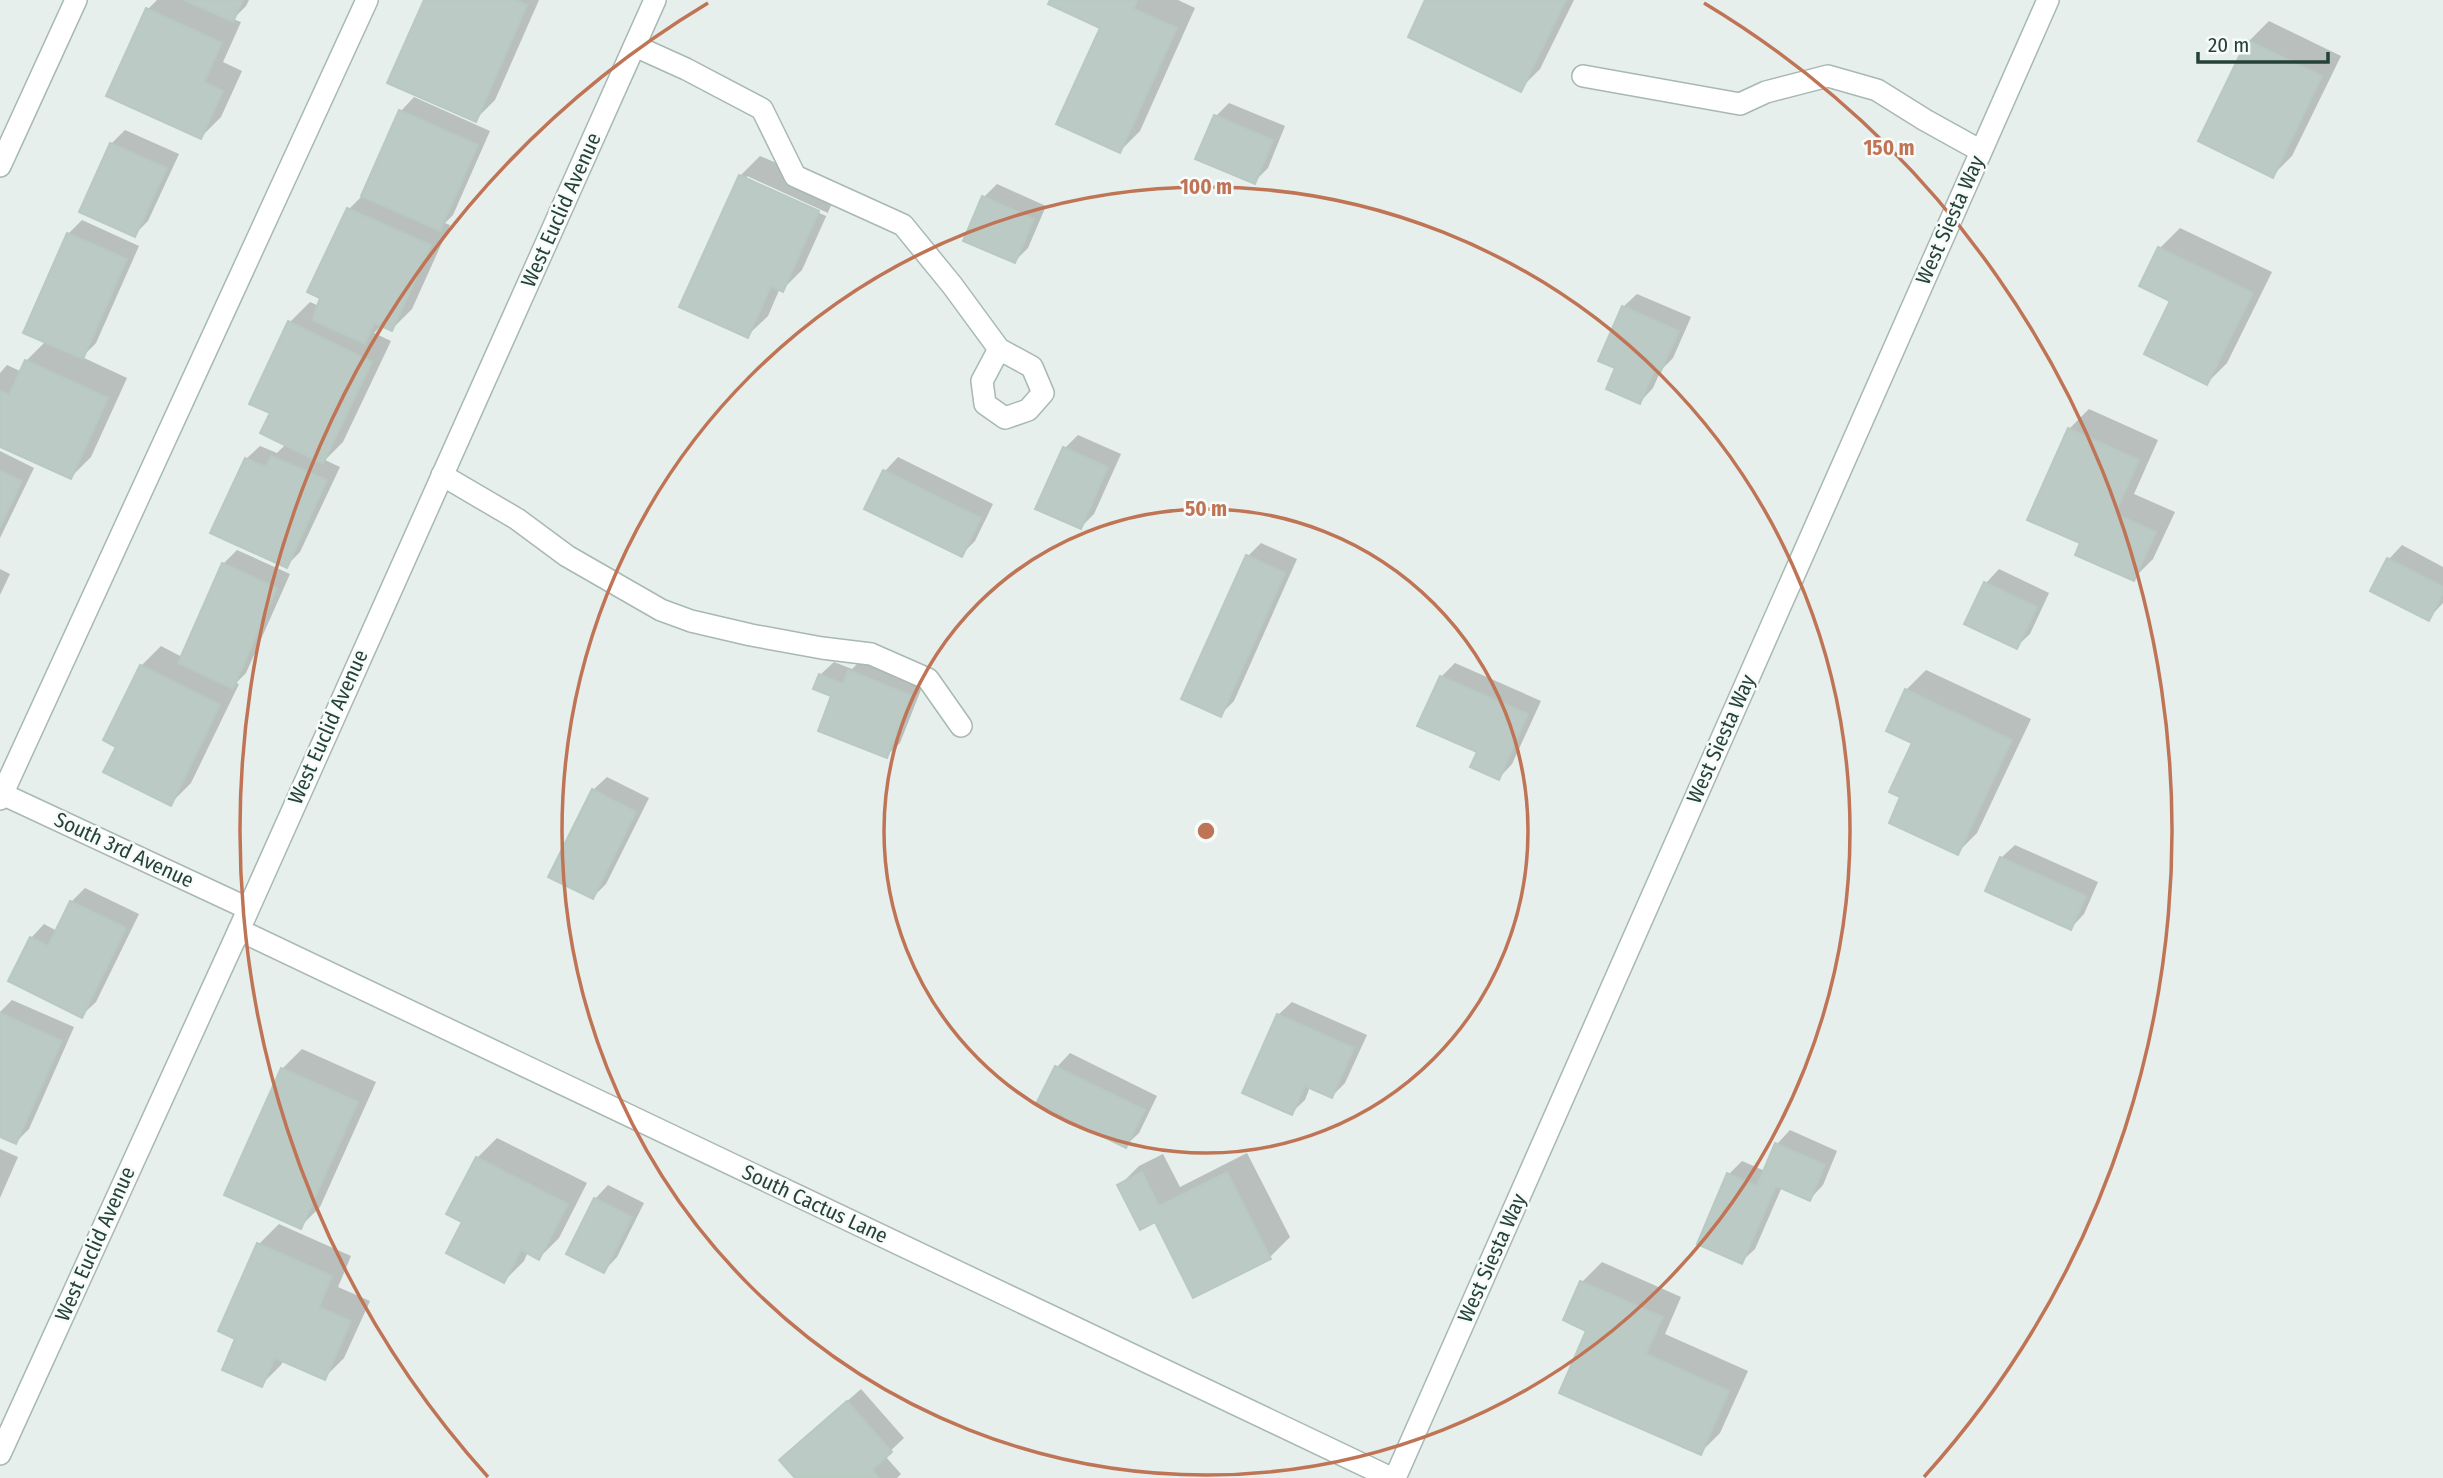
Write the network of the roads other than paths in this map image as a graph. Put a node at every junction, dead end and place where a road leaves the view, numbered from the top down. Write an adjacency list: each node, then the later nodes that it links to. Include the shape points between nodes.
1 (76, 0): 8 (street)
2 (367, 0): 12 (street)
3 (655, 0): 5 (street, West Euclid Avenue)
4 (2048, 0): 7 (street, West Siesta Way)
5 (635, 46): 9 (street, via 762,109 795,176 903,225); 10 (street, West Euclid Avenue)
6 (1583, 76): 7 (street, via 1740,104 1766,92 1828,76 1877,90)
7 (1981, 151): 16 (street, West Siesta Way)
8 (0, 166)
9 (999, 349)
10 (442, 475): 11 (street, via 661,610 751,635 871,654 928,679); 13 (street, West Euclid Avenue)
11 (961, 726)
12 (1, 795): 13 (street, South 3rd Avenue)
13 (247, 908): 14 (street, West Euclid Avenue)
14 (239, 930): 15 (street, West Euclid Avenue); 16 (street, South Cactus Lane)
15 (0, 1454)
16 (1393, 1478)

